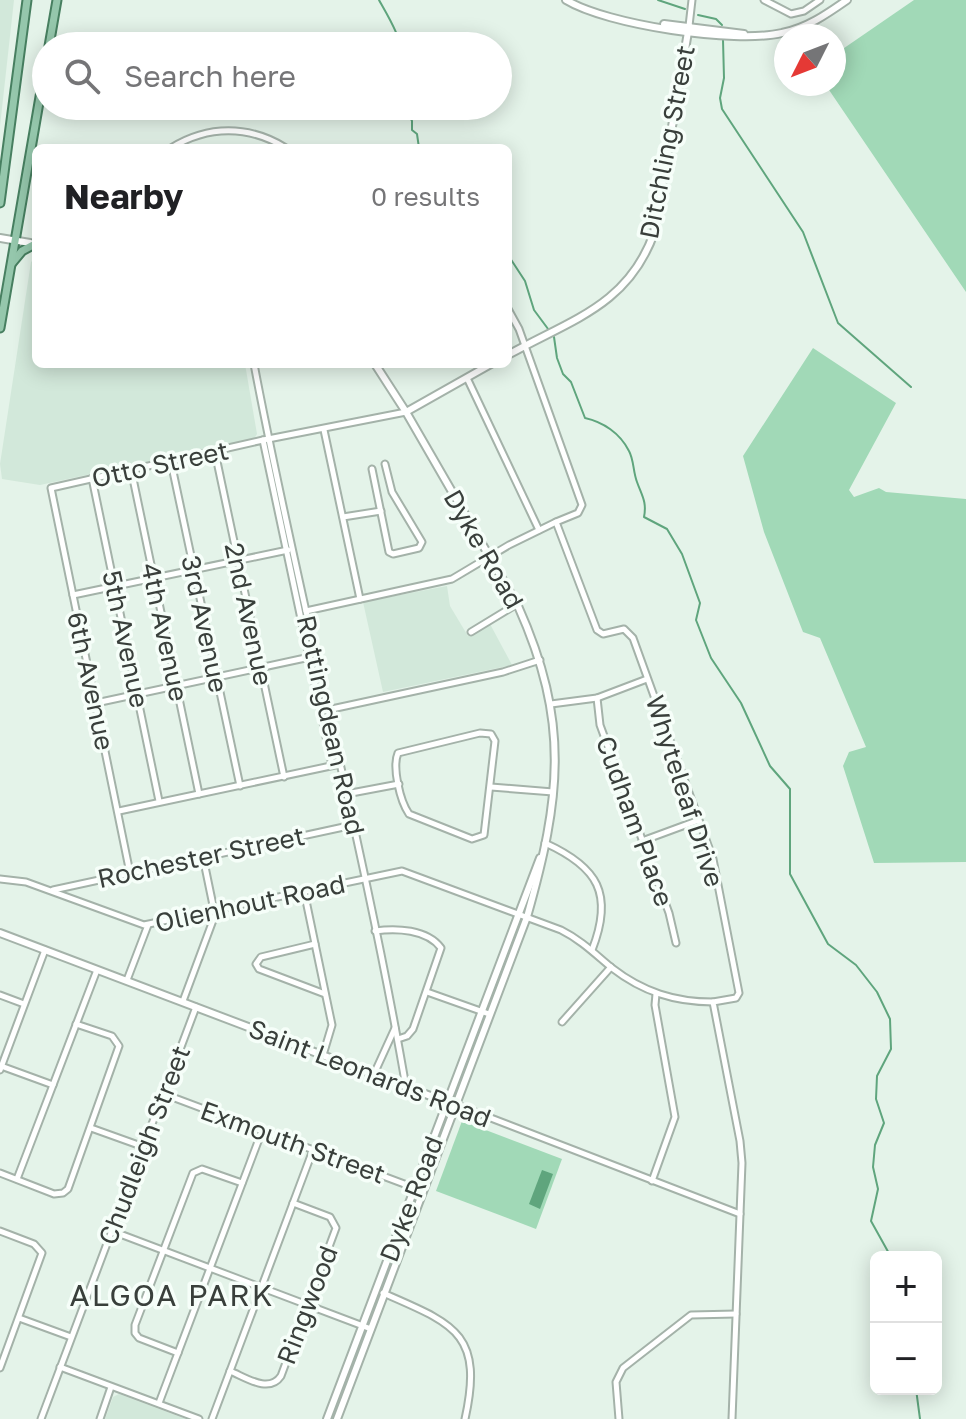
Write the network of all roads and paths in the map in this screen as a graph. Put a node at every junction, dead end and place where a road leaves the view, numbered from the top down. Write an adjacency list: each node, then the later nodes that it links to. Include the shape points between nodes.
1 (27, 0): 13 (main road)
2 (57, 0): 9 (main road)
3 (566, 0): 8 (street, via 596,14)
4 (692, 0): 8 (street, Ditchling Street)
5 (764, 0): 6 (street, via 791,14)
6 (820, 0)
7 (847, 0): 8 (street, via 821,18 775,35 734,37)
8 (688, 29): 21 (street, Ditchling Street, via 654,233 645,257 613,295)
9 (51, 32)
10 (36, 120): 15 (main road)
11 (179, 144): 12 (street, via 230,130)
12 (277, 144)
13 (0, 203)
14 (0, 238): 15 (street)
15 (14, 241): 16 (street); 18 (main road)
16 (32, 244)
17 (32, 246): 18 (main road)
18 (10, 267): 20 (main road)
19 (512, 317): 21 (street)
20 (0, 328)
21 (525, 345): 22 (street, Ditchling Street); 41 (street, via 582,505 578,513)
22 (512, 353)
23 (255, 368): 29 (street, Rottingdean Road)
24 (378, 368): 27 (street, Dyke Road)
25 (484, 368): 26 (street)
26 (467, 378): 27 (street); 42 (street)
27 (406, 412): 28 (street, Otto Street); 44 (street, Dyke Road)
28 (324, 430): 29 (street, Otto Street); 40 (street)
29 (266, 440): 30 (street, Otto Street); 43 (street, Rottingdean Road)
30 (215, 452): 31 (street, Otto Street); 45 (street, 2nd Avenue)
31 (171, 462): 33 (street, Otto Street); 46 (street, 3rd Avenue)
32 (385, 464): 37 (street)
33 (131, 469): 35 (street, Otto Street); 47 (street, 4th Avenue)
34 (372, 469): 38 (street)
35 (92, 478): 36 (street, Otto Street); 48 (street, 5th Avenue)
36 (51, 490): 49 (street, 6th Avenue)
37 (392, 492): 38 (street); 39 (street, via 421,546 390,553)
38 (377, 494): 39 (street)
39 (381, 511): 40 (street)
40 (343, 517): 50 (street)
41 (556, 522): 42 (street); 58 (street, Whyteleaf Drive, via 595,628 603,634 630,632)
42 (539, 530): 44 (street)
43 (289, 549): 45 (street); 52 (street, Rottingdean Road); 54 (street)
44 (489, 558): 50 (street, via 452,579); 51 (street, Dyke Road)
45 (237, 561): 46 (street); 56 (street, 2nd Avenue)
46 (193, 570): 47 (street); 57 (street, 3rd Avenue)
47 (154, 578): 48 (street); 59 (street, 4th Avenue)
48 (114, 587): 49 (street); 60 (street, 5th Avenue)
49 (73, 595): 62 (street, 6th Avenue)
50 (360, 599): 52 (street)
51 (517, 604): 53 (street); 55 (street, Dyke Road)
52 (306, 611): 54 (street, Rottingdean Road)
53 (471, 632)
54 (313, 656): 56 (street); 64 (street, Rottingdean Road); 65 (street)
55 (540, 660): 63 (street, Dyke Road); 64 (street)
56 (261, 668): 57 (street); 66 (street, 2nd Avenue)
57 (217, 677): 59 (street); 68 (street, 3rd Avenue)
58 (647, 679): 61 (street); 75 (street, Whyteleaf Drive)
59 (177, 686): 60 (street); 71 (street, 4th Avenue)
60 (137, 694): 62 (street); 73 (street, 5th Avenue)
61 (597, 698): 63 (street); 77 (street, Cudham Place, via 600,725)
62 (96, 703): 74 (street, 6th Avenue)
63 (551, 704): 70 (street, Dyke Road)
64 (327, 710): 65 (street, Rottingdean Road)
65 (336, 765): 66 (street); 72 (street, Rottingdean Road)
66 (284, 777): 68 (street)
67 (399, 784): 69 (street, via 409,814 475,840 486,831); 69 (street, via 395,760 400,751 485,733 495,741); 72 (street)
68 (240, 786): 71 (street)
69 (491, 787): 70 (street)
70 (555, 792): 78 (street, Dyke Road)
71 (199, 794): 73 (street)
72 (346, 794): 76 (street, Rottingdean Road)
73 (159, 801): 74 (street)
74 (119, 811): 80 (street, 6th Avenue)
75 (699, 820): 77 (street); 103 (street, Whyteleaf Drive, via 715,868 739,993)
76 (353, 825): 79 (street, Rochester Street); 82 (street, Rottingdean Road)
77 (642, 841): 91 (street, Cudham Place)
78 (545, 843): 86 (street, Dyke Road); 87 (street, Dyke Road); 94 (street, via 573,856 596,882 603,915)
79 (203, 857): 80 (street, Rochester Street); 85 (street)
80 (130, 873): 83 (street, Rochester Street)
81 (0, 879): 83 (street, Olienhout Road, via 18,879)
82 (365, 879): 84 (street, Olienhout Road); 86 (street, Olienhout Road, via 405,871); 89 (street, Rottingdean Road)
83 (50, 891): 88 (street, Olienhout Road)
84 (304, 891): 85 (street, Olienhout Road); 92 (street)
85 (215, 911): 88 (street, Olienhout Road); 102 (street)
86 (518, 914): 87 (street, Olienhout Road); 106 (street, Dyke Road)
87 (527, 917): 94 (street, Olienhout Road, via 570,934); 107 (street, Dyke Road)
88 (148, 925): 97 (street)
89 (375, 931): 98 (street, via 399,928 438,943 441,951); 110 (street, Rottingdean Road)
90 (0, 933): 93 (street, Saint Leonards Road)
91 (676, 943)
92 (315, 944): 99 (street); 99 (street, via 261,957 256,964)
93 (45, 950): 96 (street, Saint Leonards Road); 104 (street)
94 (592, 950): 95 (street, Olienhout Road)
95 (611, 967): 100 (street, Olienhout Road); 108 (street)
96 (97, 970): 97 (street, Saint Leonards Road); 109 (street)
97 (127, 980): 102 (street, Saint Leonards Road)
98 (427, 992): 106 (street); 111 (street, via 411,1033)
99 (326, 994): 112 (street, via 332,1029)
100 (656, 994): 103 (street); 126 (street, via 675,1117)
101 (0, 995): 104 (street)
102 (183, 1001): 105 (street, Saint Leonards Road)
103 (713, 1002): 130 (street, via 740,1141)
104 (24, 1004): 113 (street)
105 (196, 1006): 112 (street, Saint Leonards Road); 117 (street, Chudleigh Street)
106 (481, 1011): 107 (street); 118 (street, Dyke Road)
107 (489, 1014): 119 (street, Dyke Road)
108 (562, 1022)
109 (76, 1024): 115 (street); 120 (street, via 112,1036 119,1046)
110 (395, 1028): 111 (street, Rottingdean Road); 114 (street)
111 (398, 1039): 116 (street, Rottingdean Road)
112 (323, 1055): 114 (street, Saint Leonards Road)
113 (1, 1068): 115 (street)
114 (374, 1074): 116 (street, Saint Leonards Road)
115 (53, 1085): 125 (street)
116 (406, 1087): 118 (street, Saint Leonards Road)
117 (164, 1094): 121 (street, Exmouth Street); 122 (street, Chudleigh Street)
118 (448, 1102): 119 (street, Saint Leonards Road); 128 (street, Dyke Road)
119 (457, 1105): 126 (street, Saint Leonards Road); 128 (street, Dyke Road)
120 (91, 1128): 122 (street); 125 (street, via 65,1192 54,1194)
121 (262, 1131): 123 (street, Exmouth Street); 127 (street)
122 (144, 1147): 132 (street, Chudleigh Street)
123 (313, 1150): 128 (street, Exmouth Street); 129 (street)
124 (0, 1173): 125 (street)
125 (17, 1179)
126 (652, 1181): 130 (street, Saint Leonards Road)
127 (242, 1183): 133 (street, via 194,1171); 134 (street)
128 (419, 1189): 136 (street, Dyke Road); 137 (street, Dyke Road)
129 (293, 1203): 135 (street); 138 (street, Ringwood, via 335,1223)
130 (740, 1214): 139 (street)
131 (0, 1231): 140 (street, via 34,1244 42,1253)
132 (112, 1231): 133 (street); 143 (street, Chudleigh Street)
133 (163, 1251): 134 (street); 144 (street, via 135,1333)
134 (210, 1268): 135 (street); 144 (street)
135 (261, 1288): 138 (street); 147 (street)
136 (376, 1290): 137 (street); 141 (street, Dyke Road)
137 (384, 1294): 142 (street, Dyke Road); 156 (street, via 444,1322 463,1343 472,1374)
138 (308, 1305): 141 (street); 147 (street, Ringwood, via 276,1383 261,1384)
139 (736, 1314): 157 (street, via 691,1315 623,1368 616,1382); 158 (street)
140 (19, 1318): 143 (street); 146 (street)
141 (363, 1325): 142 (street); 154 (street, Dyke Road)
142 (371, 1329): 155 (street, Dyke Road)
143 (71, 1337): 145 (street, Chudleigh Street)
144 (178, 1353): 149 (street)
145 (60, 1367): 148 (street); 150 (street, Chudleigh Street)
146 (0, 1368)
147 (230, 1371): 153 (street)
148 (111, 1387): 149 (street); 151 (street)
149 (159, 1403): 152 (street)
150 (41, 1419)
151 (100, 1419)
152 (199, 1419)
153 (212, 1419)
154 (327, 1419)
155 (337, 1419)
156 (465, 1419)
157 (619, 1419)
158 (732, 1419)

